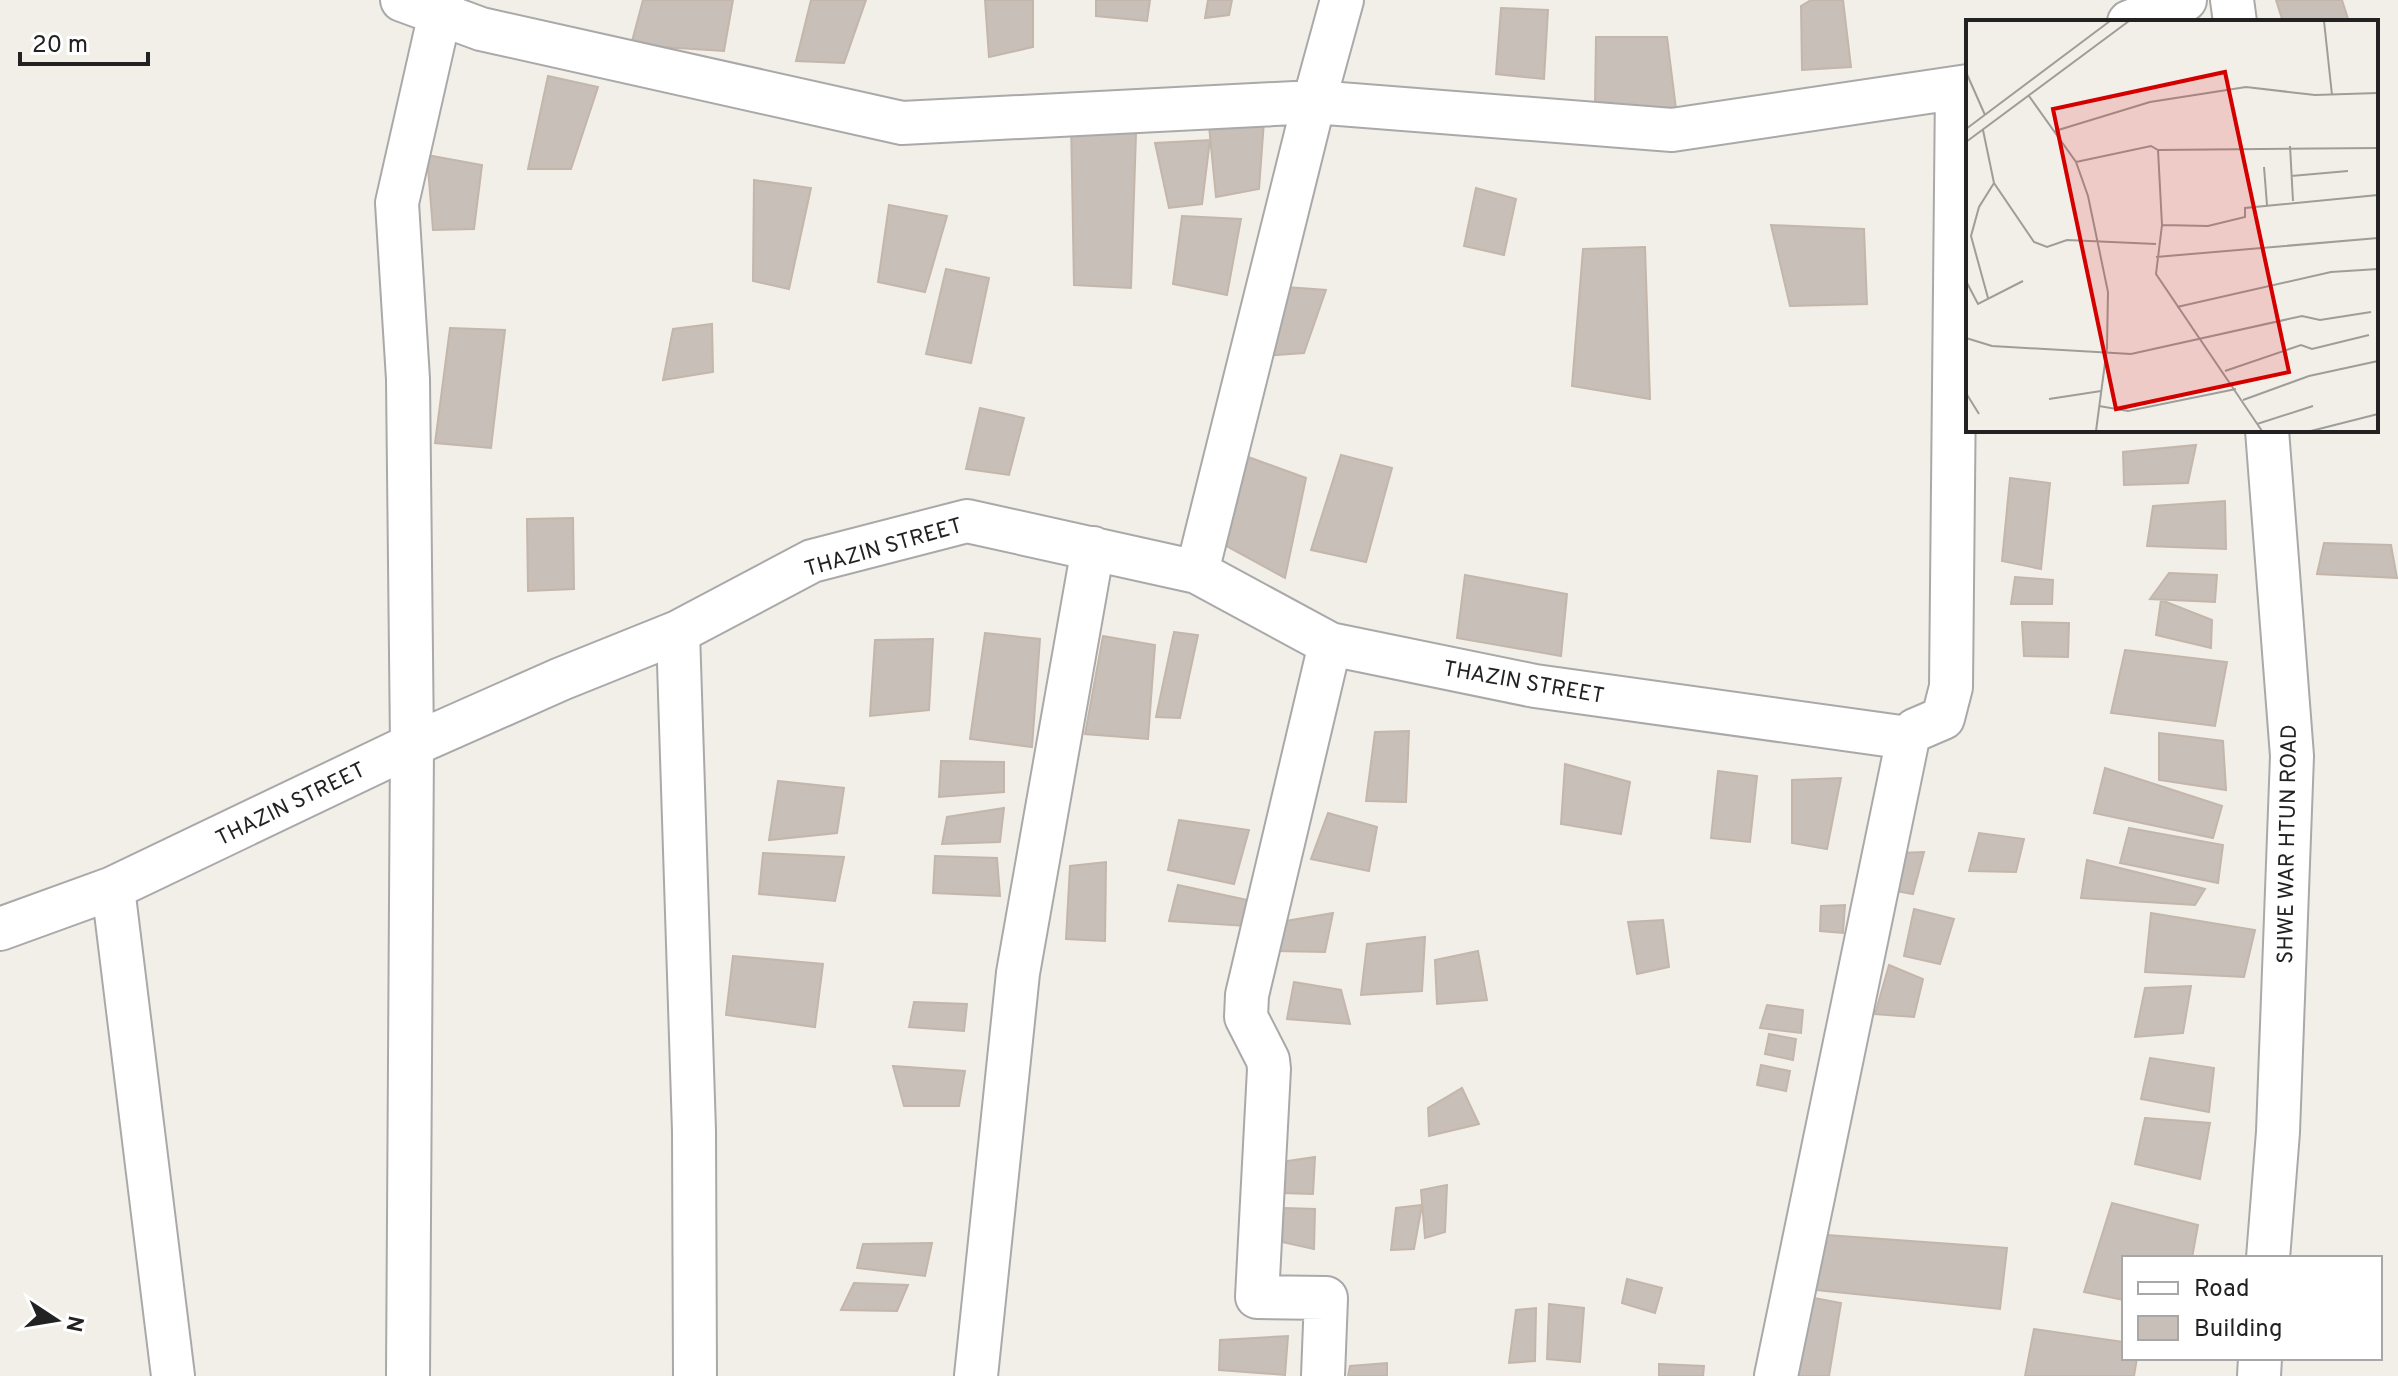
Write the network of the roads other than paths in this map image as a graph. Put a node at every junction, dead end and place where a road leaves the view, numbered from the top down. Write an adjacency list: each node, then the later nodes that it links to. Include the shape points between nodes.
1 (1342, 0): 8 (street)
2 (2185, 0): 5 (street)
3 (2232, 0): 6 (street)
4 (428, 4): 8 (street, via 481,29 902,123); 15 (street, via 397,203 408,379)
5 (2134, 20)
6 (2235, 20)
7 (1962, 87): 8 (street, via 1672,130); 14 (street, via 1951,687 1943,718)
8 (1314, 102): 11 (street)
9 (2267, 432): 18 (street, SHWE WAR HTUN ROAD, via 2292,756)
10 (1093, 548): 11 (street, THAZIN STREET); 12 (street, THAZIN STREET, via 967,521 812,561); 22 (street, via 1018,973)
11 (1197, 572): 13 (street, THAZIN STREET)
12 (678, 632): 15 (street, THAZIN STREET); 21 (street, via 694,1131)
13 (1330, 644): 14 (street, THAZIN STREET, via 1535,686); 23 (street, via 1246,1017 1269,1069 1257,1297 1326,1298)
14 (1908, 738): 24 (street)
15 (412, 745): 16 (street, THAZIN STREET); 20 (street)
16 (113, 888): 17 (street, THAZIN STREET); 19 (street)
17 (0, 929)
18 (2268, 1256)
19 (173, 1376)
20 (408, 1376)
21 (695, 1376)
22 (976, 1376)
23 (1323, 1376)
24 (1776, 1376)

